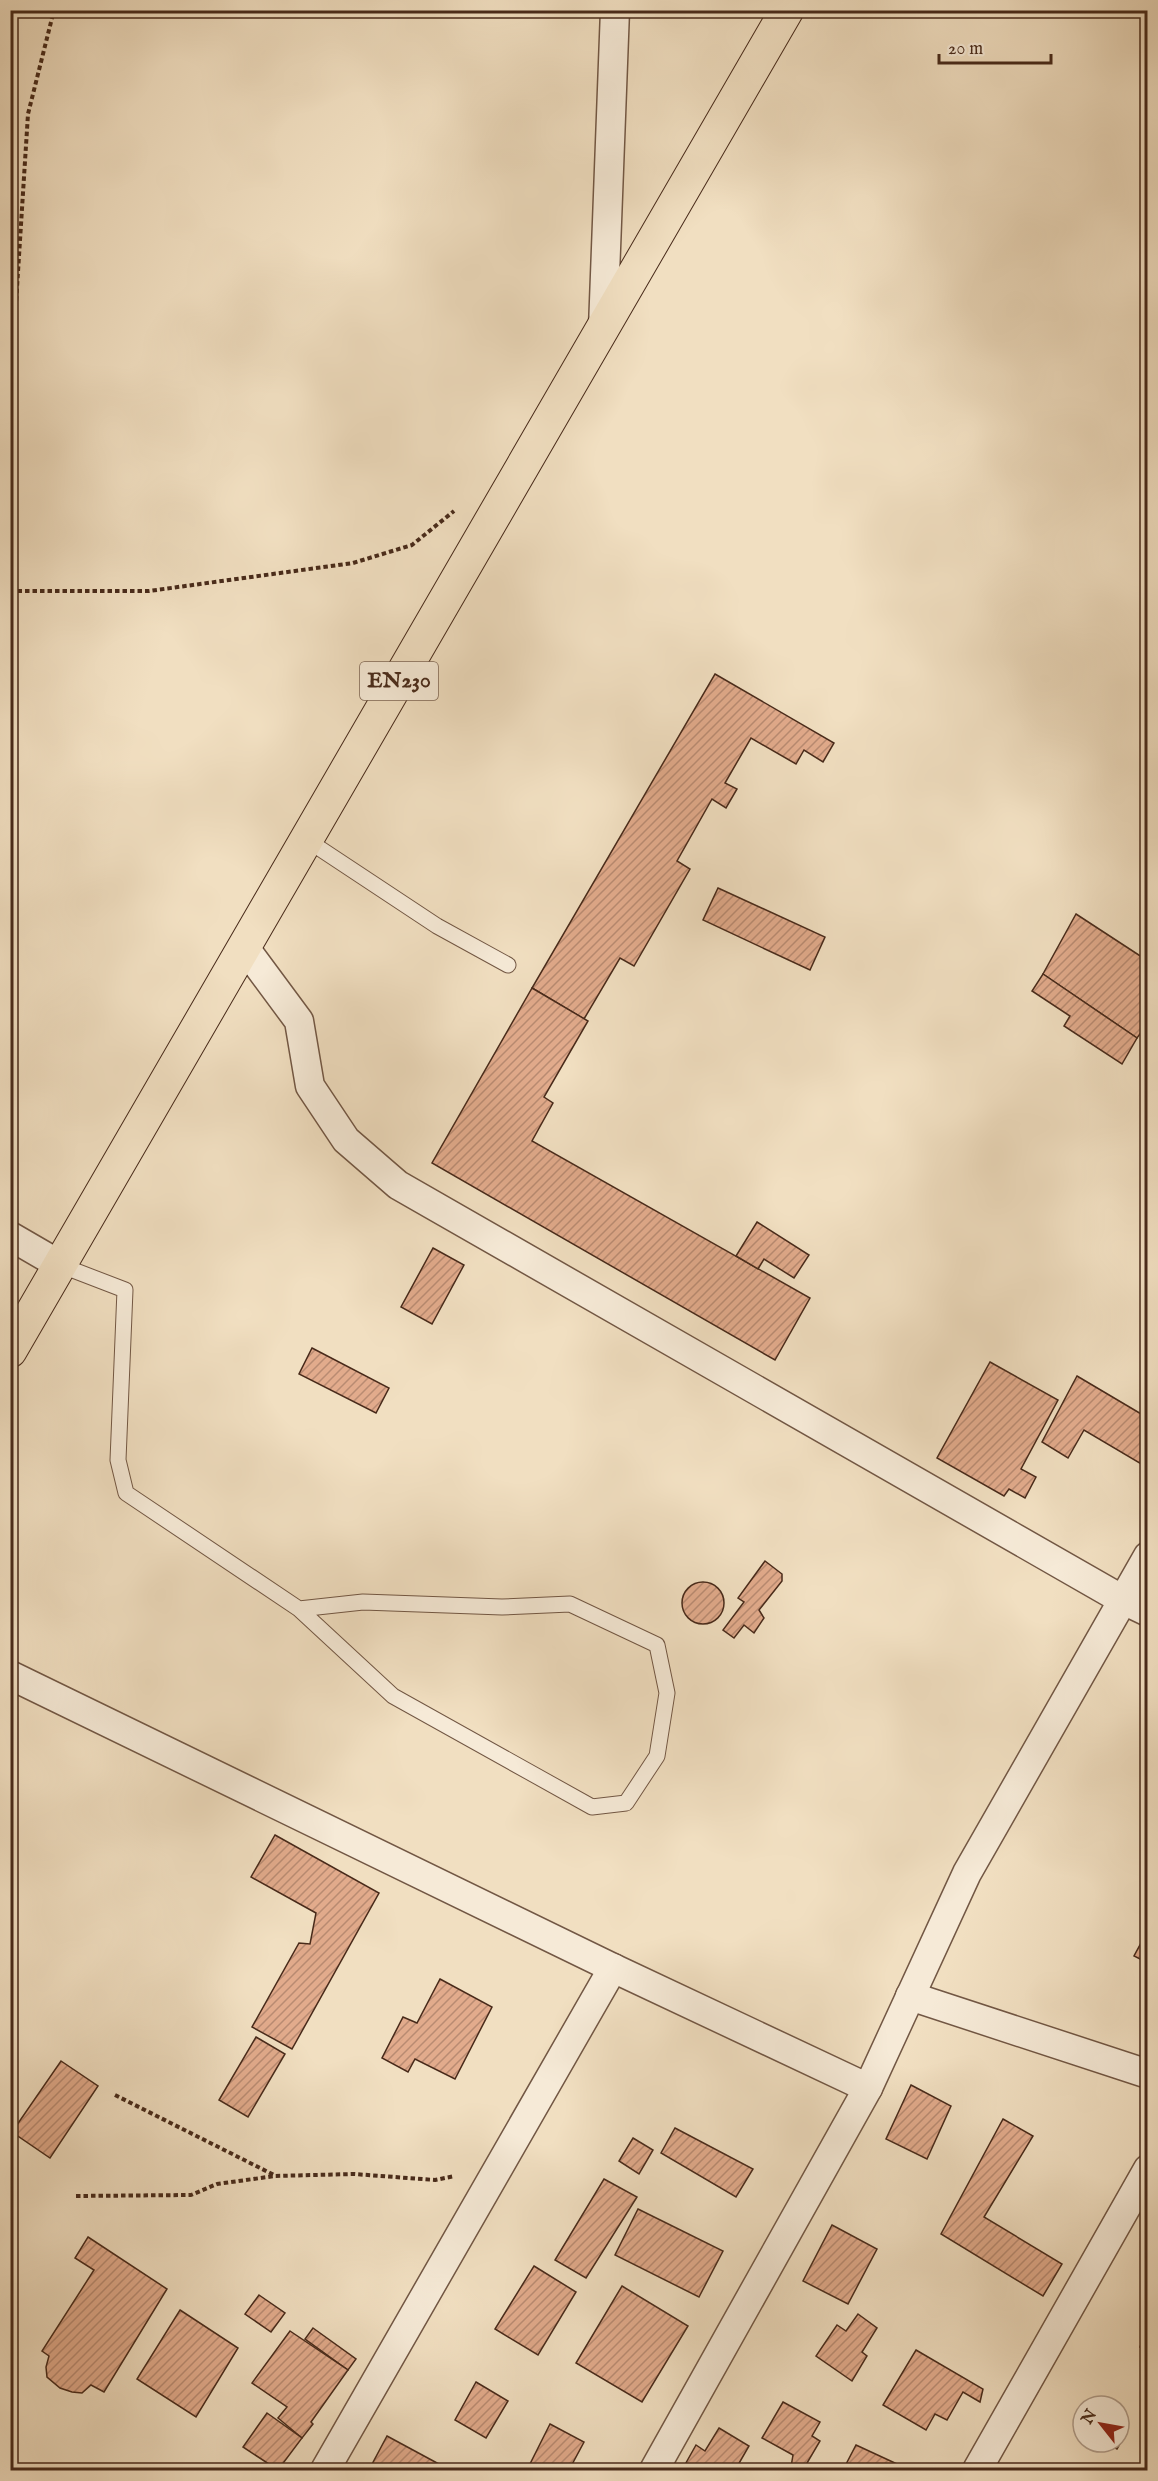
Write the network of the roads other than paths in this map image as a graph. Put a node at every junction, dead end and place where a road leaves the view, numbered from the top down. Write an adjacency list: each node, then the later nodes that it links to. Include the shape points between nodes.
1 (615, 10): 3 (street)
2 (787, 10): 3 (main road, EN230)
3 (603, 328): 4 (main road, EN230)
4 (307, 840): 5 (main road, EN230); 6 (lane, via 437,927)
5 (245, 948): 8 (main road, EN230); 11 (street, via 299,1021 310,1086 346,1140 398,1185)
6 (508, 965)
7 (10, 1236): 8 (street)
8 (60, 1265): 9 (main road, EN230); 12 (lane, via 125,1290 118,1460 126,1493)
9 (10, 1351)
10 (1148, 1556): 11 (street)
11 (1135, 1606): 15 (street, via 967,1874)
12 (299, 1609): 12 (lane, via 393,1696 592,1807 626,1803 657,1756 667,1694 657,1645 570,1604 502,1607 363,1602)
13 (10, 1675): 14 (street)
14 (613, 1968): 17 (street); 19 (street)
15 (910, 1996): 16 (street); 17 (street)
16 (1148, 2074)
17 (868, 2088): 20 (street)
18 (1148, 2169): 21 (street)
19 (325, 2470)
20 (654, 2470)
21 (977, 2470)

